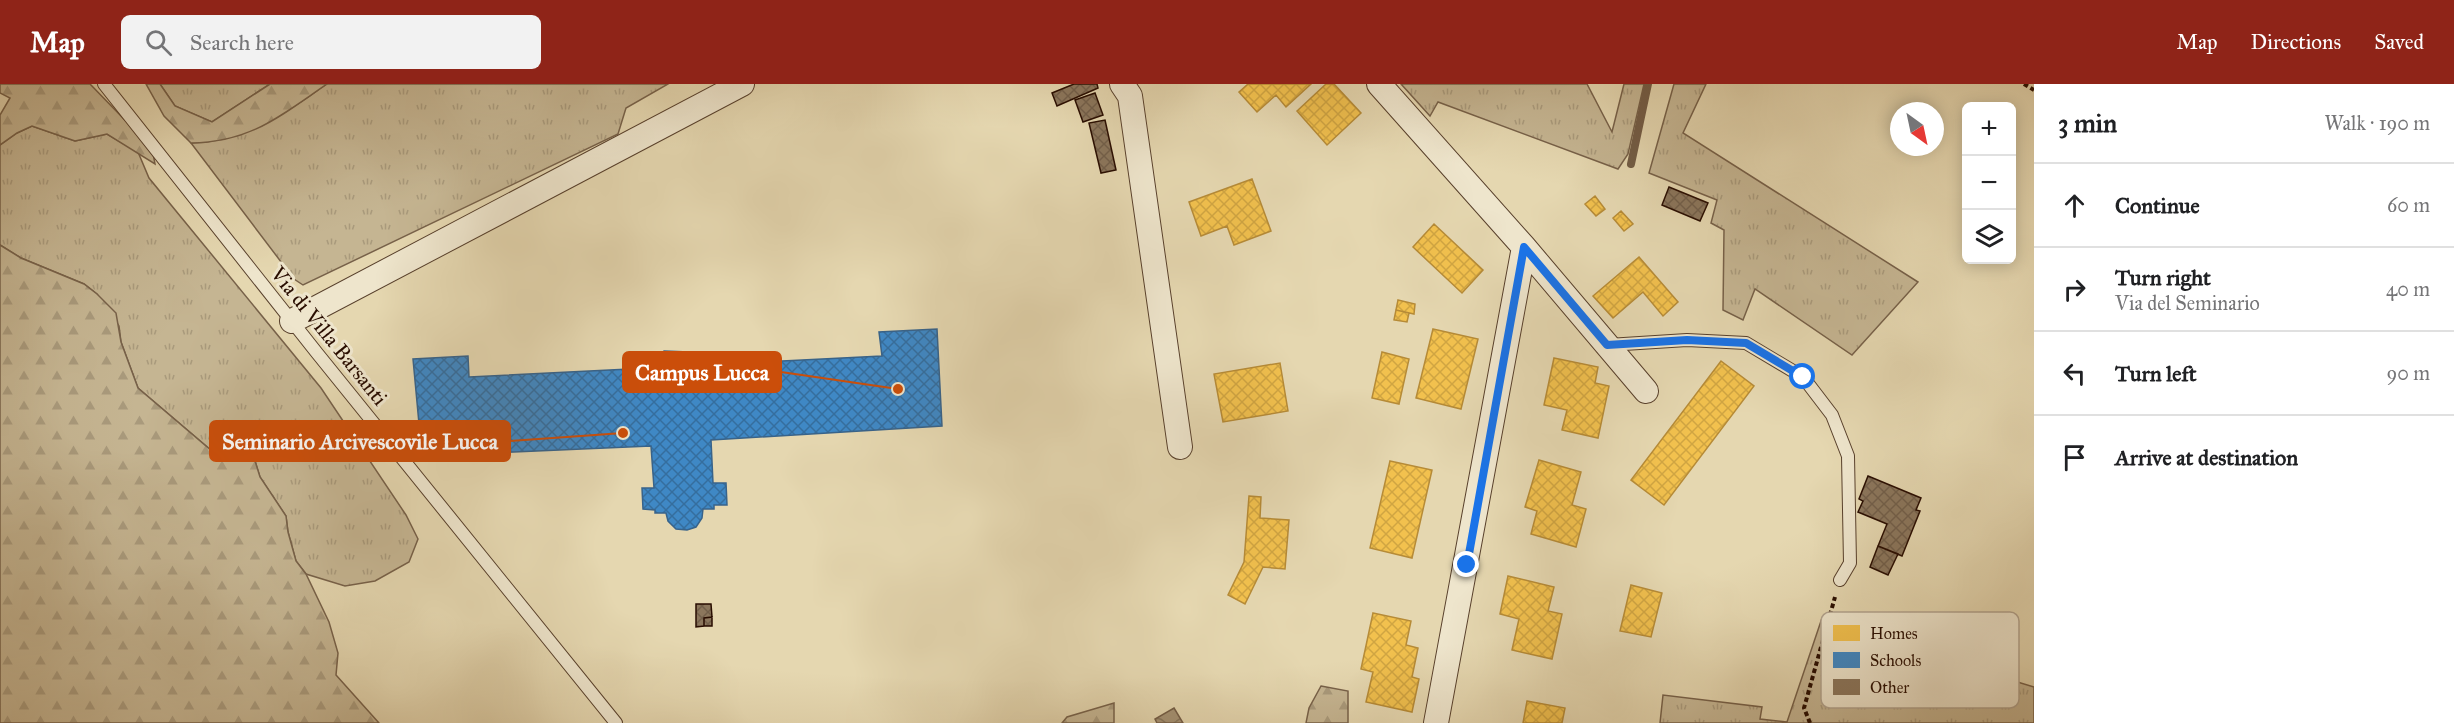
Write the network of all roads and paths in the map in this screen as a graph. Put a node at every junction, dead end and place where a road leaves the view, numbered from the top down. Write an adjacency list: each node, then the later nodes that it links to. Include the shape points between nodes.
1 (104, 84): 8 (lane, Via di Villa Barsanti)
2 (742, 84): 8 (street)
3 (1122, 84): 11 (street, via 1130,96)
4 (1379, 84): 7 (street)
5 (2024, 84): 6 (path)
6 (2034, 90)
7 (1524, 247): 9 (street); 16 (street)
8 (292, 321): 15 (lane, Via di Villa Barsanti)
9 (1607, 345): 10 (street); 12 (lane, via 1687,340 1746,343 1803,377 1832,415 1848,456 1850,563)
10 (1646, 391)
11 (1180, 447)
12 (1840, 580): 13 (path)
13 (1831, 612)
14 (1821, 648): 17 (path, via 1804,708)
15 (616, 723)
16 (1436, 723)
17 (1810, 723)

